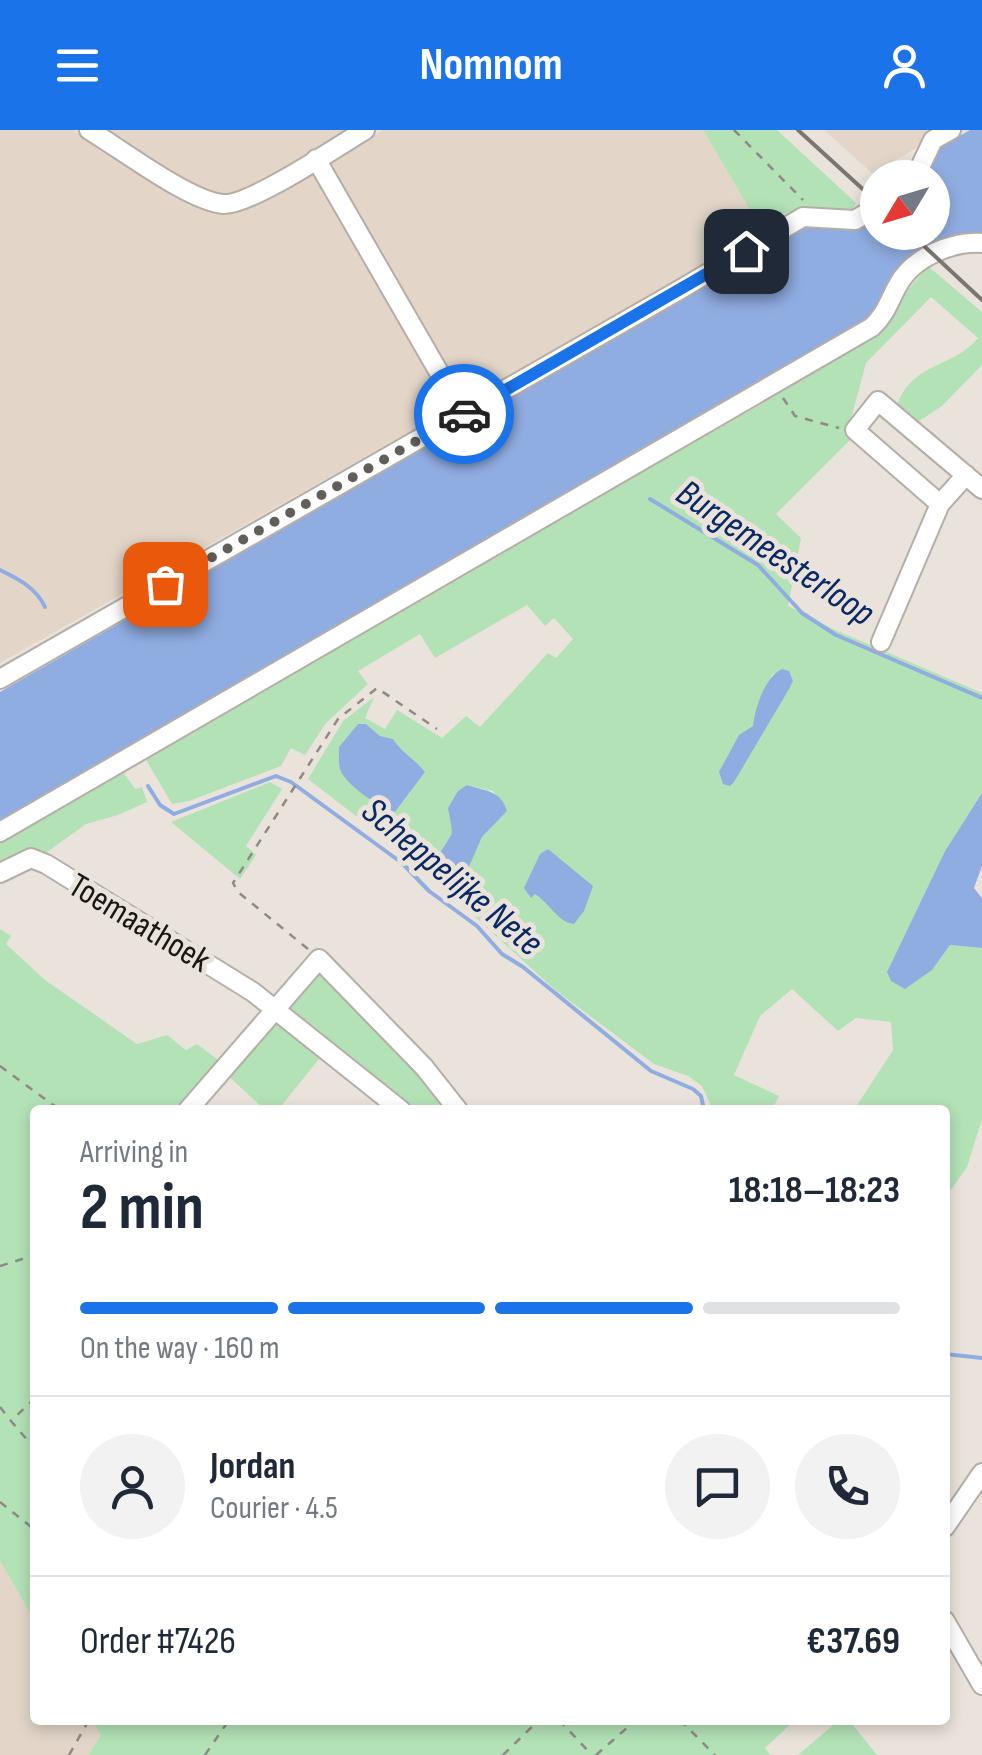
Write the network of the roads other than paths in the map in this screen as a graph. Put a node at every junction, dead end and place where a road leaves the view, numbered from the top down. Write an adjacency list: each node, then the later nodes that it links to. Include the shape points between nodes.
1 (89, 130): 4 (street, via 198,197 226,204)
2 (365, 130): 4 (street)
3 (950, 130): 5 (street, via 933,140)
4 (316, 159): 8 (street)
5 (924, 160)
6 (860, 217): 8 (street, via 802,217)
7 (982, 243): 14 (street, via 955,243 906,272 872,327)
8 (463, 414): 13 (street)
9 (966, 475): 10 (street); 11 (street); 11 (street, via 878,400 855,430)
10 (982, 489)
11 (940, 504): 12 (street)
12 (881, 642)
13 (0, 679)
14 (0, 832)
15 (0, 873): 16 (street, Toemaathoek, via 31,858 46,864)
16 (275, 1008): 17 (street); 18 (street, Toemaathoek); 19 (street, via 319,958)
17 (192, 1105)
18 (394, 1105)
19 (454, 1105)
20 (982, 1474): 21 (street)
21 (950, 1521)
22 (950, 1630): 23 (street)
23 (982, 1685)

